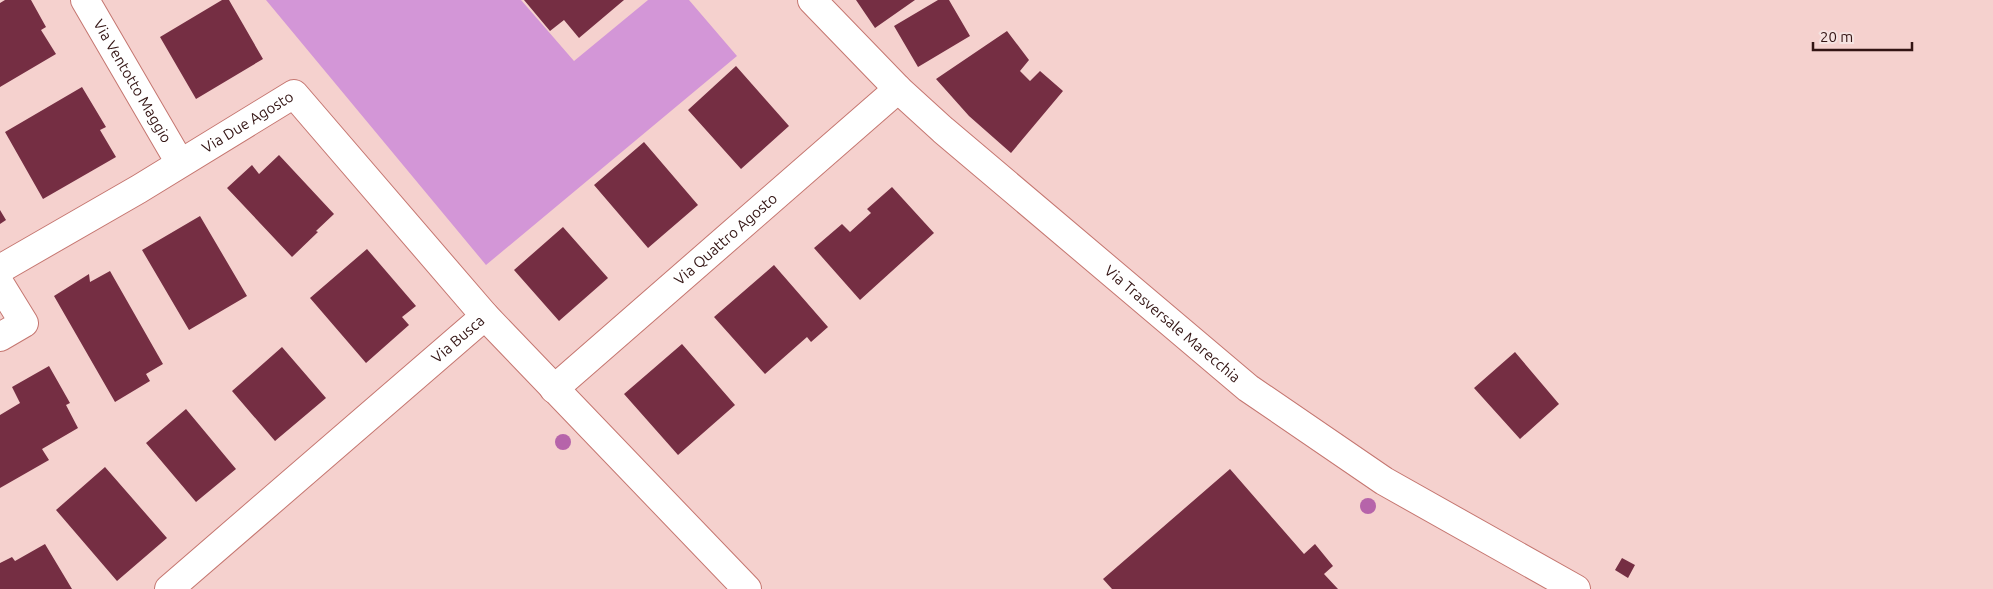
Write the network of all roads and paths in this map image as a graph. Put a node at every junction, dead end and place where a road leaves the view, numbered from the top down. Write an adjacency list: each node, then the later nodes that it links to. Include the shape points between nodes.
1 (85, 0): 4 (street, Via Ventotto Maggio)
2 (812, 0): 3 (street, Via Trasversale Marecchia)
3 (898, 90): 9 (street, Via Quattro Agosto); 12 (street, Via Trasversale Marecchia, via 1248,388 1384,481)
4 (180, 163): 5 (street, Via Due Agosto); 7 (street, Via Due Agosto, via 294,94)
5 (0, 269)
6 (0, 284): 8 (street, via 24,323)
7 (485, 316): 9 (street, Via Busca); 10 (street, Via Busca)
8 (0, 337)
9 (554, 390): 11 (street, Via Busca)
10 (169, 589)
11 (747, 589)
12 (1576, 589)

